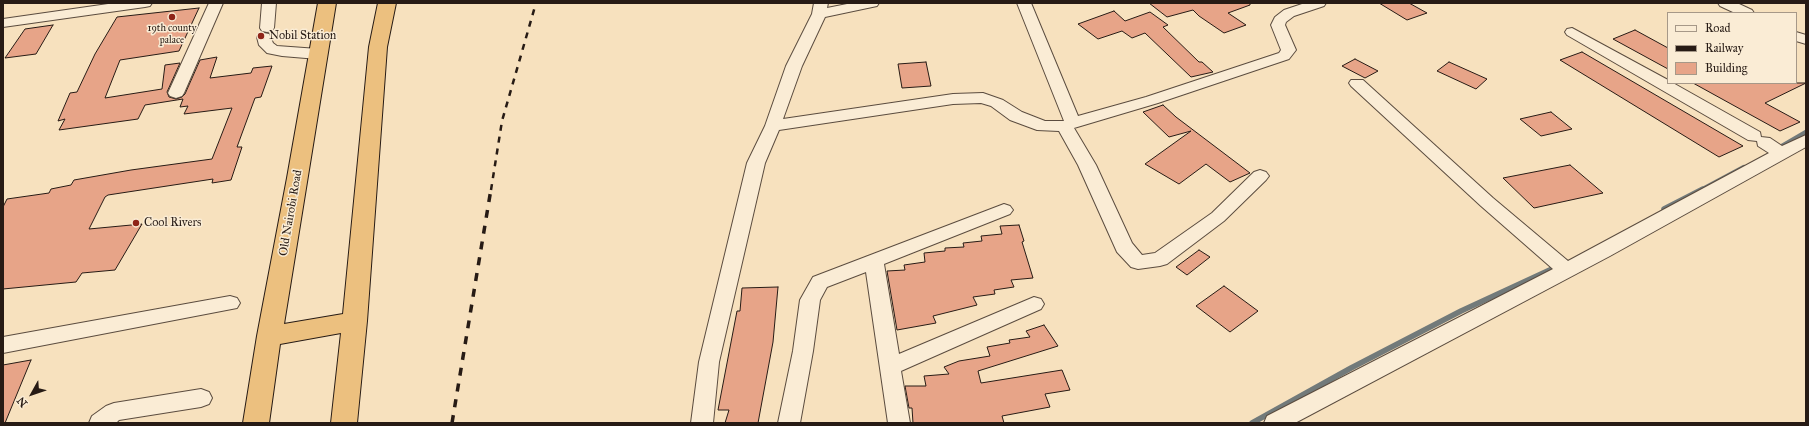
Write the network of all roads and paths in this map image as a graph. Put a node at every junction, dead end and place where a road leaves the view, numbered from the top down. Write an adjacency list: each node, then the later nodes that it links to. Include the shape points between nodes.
1 (145, 3): 12 (street)
2 (216, 3): 16 (street)
3 (269, 3): 14 (street, via 266,45 272,50 282,52)
4 (327, 3): 14 (highway, Old Nairobi Road)
5 (387, 3): 27 (highway, via 378,46)
6 (872, 3): 10 (street)
7 (1024, 3): 17 (street)
8 (1319, 3): 17 (street, via 1289,13 1280,20 1278,25 1289,50 1284,56 1152,100)
9 (1725, 3): 11 (street)
10 (820, 8): 18 (street, via 794,66)
11 (1745, 12)
12 (3, 23)
13 (1572, 32): 20 (street)
14 (318, 54): 28 (highway, Old Nairobi Road)
15 (1358, 83): 24 (street, via 1487,202)
16 (176, 93)
17 (1068, 124): 18 (street, via 1043,126 1016,116 997,103 983,98); 21 (street, via 1124,247 1138,262 1160,259 1218,217)
18 (773, 126): 35 (street, via 756,163 709,362)
19 (1806, 140): 20 (street)
20 (1782, 153): 24 (street)
21 (1260, 176)
22 (1004, 210): 23 (street)
23 (874, 261): 30 (street); 36 (street, via 820,282 810,300)
24 (1566, 270): 38 (street)
25 (230, 303): 29 (street)
26 (1034, 304): 30 (street)
27 (355, 321): 28 (highway); 34 (highway)
28 (269, 336): 33 (highway, Old Nairobi Road)
29 (3, 345)
30 (890, 367): 37 (street)
31 (202, 398): 32 (street, via 114,412)
32 (100, 423)
33 (256, 423)
34 (344, 423)
35 (702, 423)
36 (789, 423)
37 (899, 423)
38 (1275, 423)

